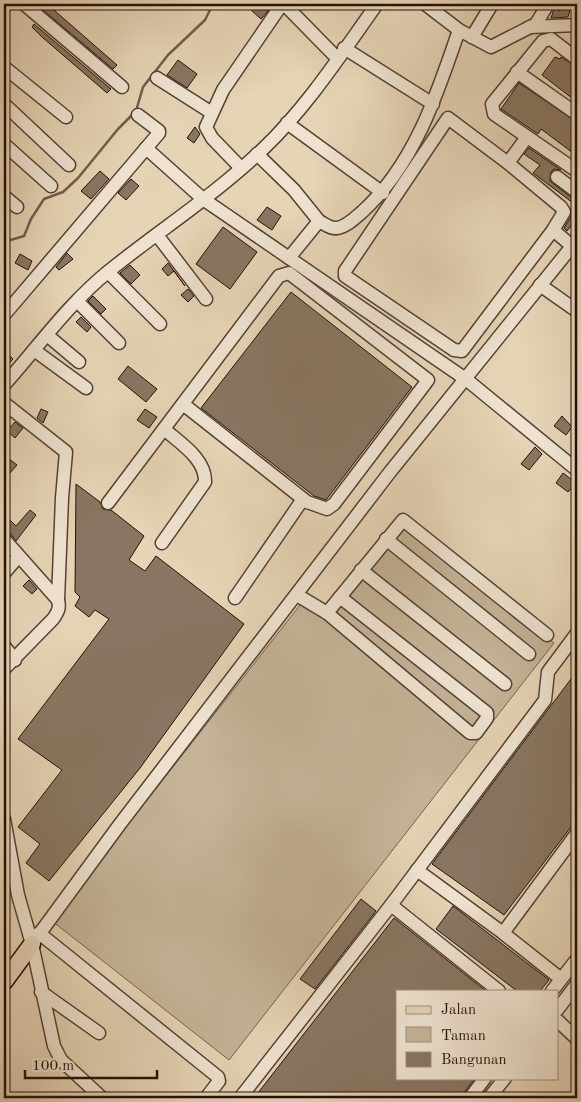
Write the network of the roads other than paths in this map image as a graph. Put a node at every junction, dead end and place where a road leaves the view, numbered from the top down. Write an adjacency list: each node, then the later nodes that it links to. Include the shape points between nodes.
1 (24, 4): 16 (street)
2 (283, 4): 11 (street); 19 (street, via 233,74)
3 (378, 4): 11 (street)
4 (425, 4): 9 (street)
5 (492, 4): 10 (street)
6 (548, 4): 8 (street, via 542,18)
7 (577, 25): 8 (street)
8 (529, 27): 10 (street, via 496,46 485,46)
9 (459, 30): 10 (street); 18 (street)
10 (472, 37)
11 (341, 53): 18 (street); 23 (street)
12 (577, 59): 14 (street, via 547,39)
13 (4, 67): 22 (street)
14 (517, 72): 20 (street); 24 (street, via 491,109)
15 (156, 78): 19 (street)
16 (122, 87)
17 (4, 104): 29 (street)
18 (433, 104): 35 (street)
19 (212, 113): 30 (street, via 206,127 208,132)
20 (577, 114)
21 (138, 115): 26 (street, via 159,132)
22 (66, 117)
23 (287, 123): 27 (street); 35 (street)
24 (527, 136): 28 (street); 31 (street)
25 (4, 144): 33 (street)
26 (146, 148): 37 (street); 48 (street)
27 (257, 154): 30 (street); 39 (street)
28 (508, 163): 40 (street, via 564,212); 40 (street, via 452,120 445,120 345,271 345,276 454,350 462,351)
29 (69, 165)
30 (241, 168): 37 (street)
31 (577, 172)
32 (557, 177): 34 (street)
33 (50, 186)
34 (577, 192)
35 (383, 193): 39 (street, via 341,227 330,227)
36 (4, 196): 38 (street)
37 (202, 199): 41 (street); 43 (street)
38 (17, 207)
39 (319, 221): 43 (street)
40 (553, 230): 42 (street)
41 (157, 235): 44 (street); 46 (street)
42 (575, 243): 45 (street)
43 (289, 258): 55 (street)
44 (108, 272): 47 (street); 50 (street)
45 (540, 285): 49 (street); 55 (street)
46 (206, 299)
47 (78, 302): 51 (street); 52 (street)
48 (6, 309)
49 (577, 311)
50 (160, 324)
51 (47, 335): 53 (street); 54 (street)
52 (119, 343)
53 (34, 350): 56 (street); 57 (street)
54 (79, 362)
55 (467, 380): 61 (street); 70 (street, via 390,472)
56 (4, 385)
57 (86, 388)
58 (4, 403): 73 (street, via 66,452)
59 (183, 404): 60 (street); 62 (street); 62 (street, via 279,276 289,273 426,377 428,383 334,504 327,509)
60 (164, 429): 63 (street); 66 (street, via 202,464 205,482)
61 (577, 470)
62 (303, 499): 72 (street)
63 (108, 502)
64 (4, 539): 67 (street)
65 (386, 539): 68 (street); 76 (street, via 403,520); 78 (street)
66 (162, 543)
67 (18, 557): 69 (street); 73 (street)
68 (361, 570): 71 (street); 81 (street)
69 (4, 573)
70 (297, 595): 74 (street); 87 (street)
71 (340, 597): 74 (street); 74 (street, via 487,713 487,718 476,732 470,733)
72 (234, 598)
73 (58, 600): 79 (street, via 58,613)
74 (327, 613)
75 (577, 633): 84 (street, via 548,672 545,700)
76 (547, 635)
77 (4, 646): 79 (street)
78 (529, 654)
79 (15, 660): 80 (street)
80 (4, 669)
81 (505, 684)
82 (4, 819): 87 (street, via 18,895)
83 (577, 833): 86 (street)
84 (418, 870): 85 (street); 86 (street)
85 (391, 905): 92 (street); 104 (street)
86 (503, 933): 89 (street)
87 (35, 939): 90 (main road); 94 (street); 103 (street, via 218,1077 219,1082)
88 (577, 959): 89 (street)
89 (561, 980): 93 (street)
90 (4, 982)
91 (577, 984): 95 (street)
92 (499, 990)
93 (553, 990)
94 (41, 992): 97 (street); 102 (street, via 58,1053 67,1066)
95 (558, 1009)
96 (558, 1021): 98 (street)
97 (99, 1033)
98 (577, 1040)
99 (484, 1080): 105 (street)
100 (504, 1080): 101 (street)
101 (493, 1094): 106 (street)
102 (102, 1098)
103 (206, 1098)
104 (240, 1098)
105 (470, 1098)
106 (507, 1098)

